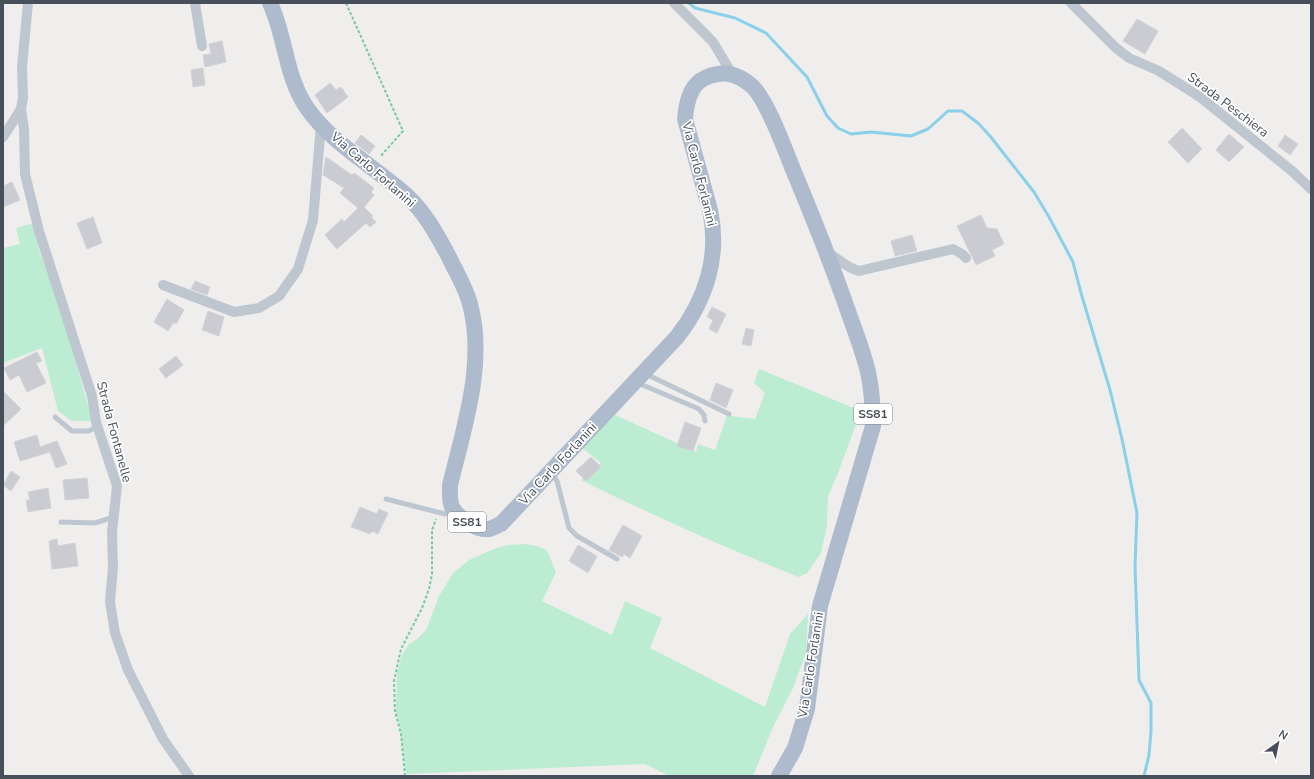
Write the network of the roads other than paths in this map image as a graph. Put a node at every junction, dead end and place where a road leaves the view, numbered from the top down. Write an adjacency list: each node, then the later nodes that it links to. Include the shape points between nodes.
1 (28, 3): 8 (street, Strada Fontanelle)
2 (195, 3): 6 (street)
3 (270, 3): 9 (main road, Via Carlo Forlanini / SS81, via 292,80 308,109)
4 (674, 3): 7 (street, via 713,42)
5 (1071, 3): 11 (street, Strada Peschiera, via 1116,48 1129,58 1159,71 1200,97)
6 (202, 46)
7 (732, 74): 12 (main road, Via Carlo Forlanini / SS81, via 753,87 762,99); 15 (main road, Via Carlo Forlanini / SS81, via 719,73 703,78 690,94 685,106 688,134 713,224 712,263 702,296 696,311 677,337)
8 (21, 109): 10 (street, Strada Fontanelle); 19 (street, Strada Fontanelle, via 25,174 39,231 92,396)
9 (321, 125): 14 (street, Via Carlo Forlanini, via 313,220 298,269 279,296 259,308 234,312); 22 (main road, Via Carlo Forlanini / SS81, via 407,196 426,218 439,238 470,302 474,324 475,363 470,404)
10 (3, 137)
11 (1311, 189)
12 (828, 253): 13 (street, via 846,266 859,271 952,249); 27 (main road, Via Carlo Forlanini / SS81, via 868,372 873,400 873,426 820,606 807,709 795,748)
13 (966, 258)
14 (163, 286)
15 (639, 377): 16 (lane); 18 (lane, via 699,409 704,414); 20 (main road, Via Carlo Forlanini / SS81)
16 (729, 414)
17 (55, 417): 19 (lane, via 72,431 89,431)
18 (705, 422)
19 (97, 426): 23 (street, Strada Fontanelle, via 117,486)
20 (550, 472): 22 (main road, Via Carlo Forlanini / SS81, via 501,524 489,529 468,523); 25 (lane, via 557,481 569,528 577,536)
21 (386, 499): 22 (lane)
22 (446, 510)
23 (114, 517): 24 (lane, via 95,523); 26 (street, Strada Fontanelle, via 110,602 115,633 128,670 163,739)
24 (61, 522)
25 (617, 559)
26 (189, 776)
27 (779, 776)

